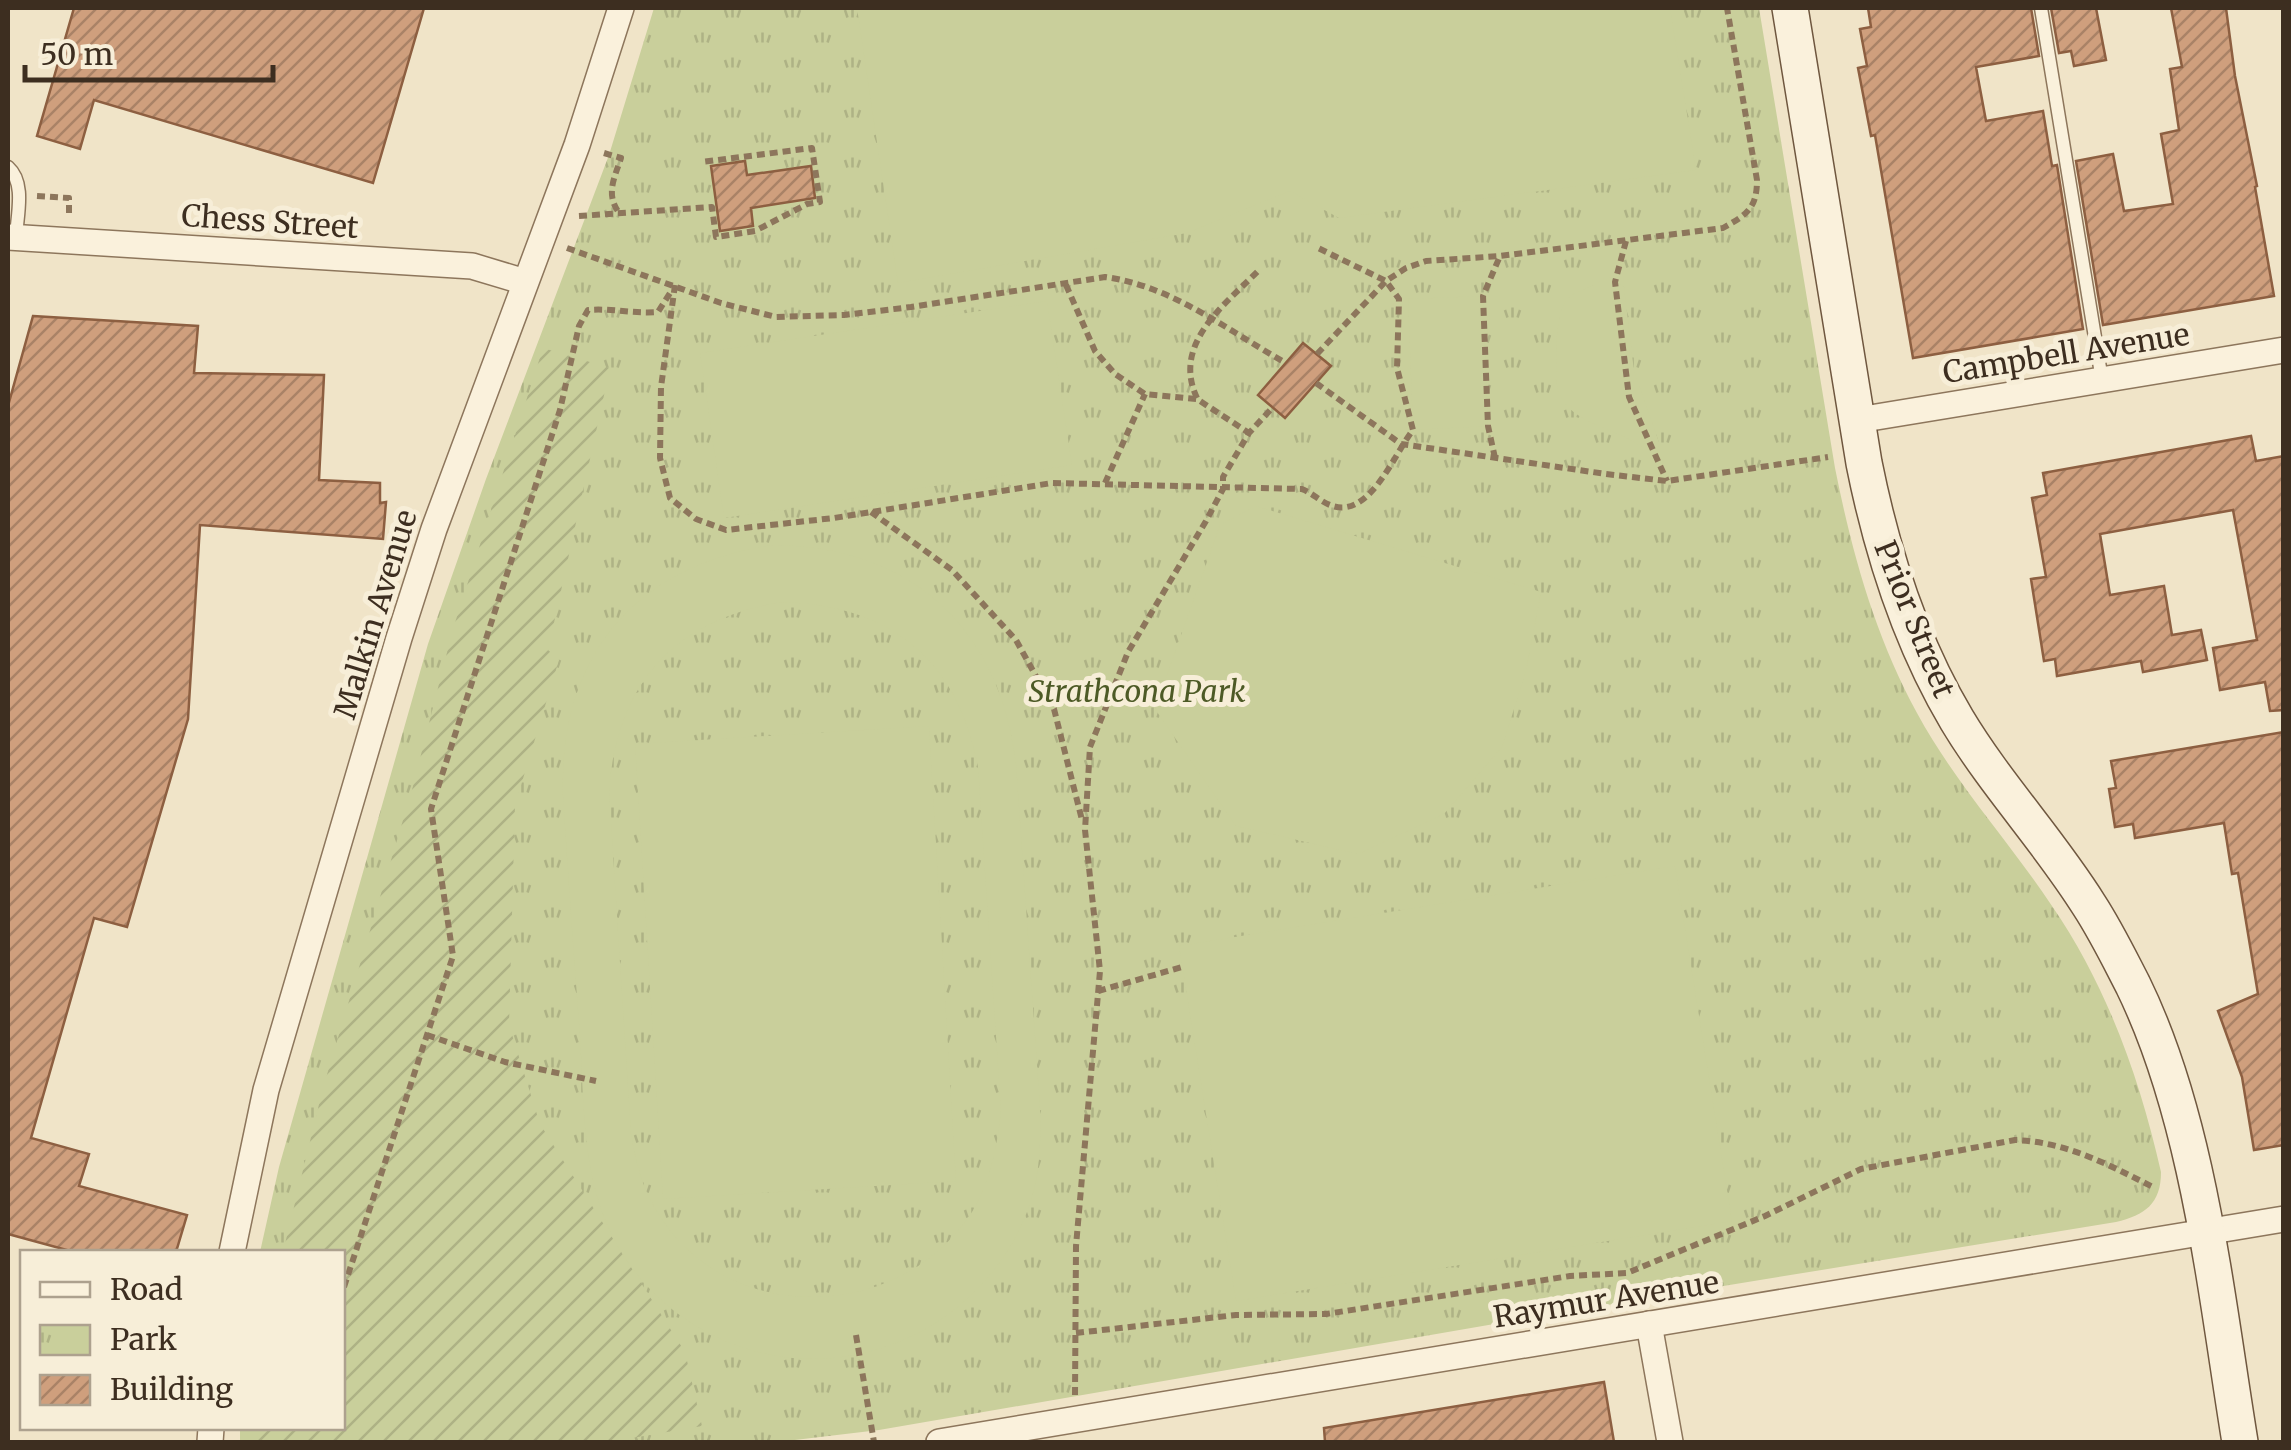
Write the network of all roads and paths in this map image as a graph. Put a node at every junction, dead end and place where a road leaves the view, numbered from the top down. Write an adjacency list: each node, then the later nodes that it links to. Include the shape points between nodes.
1 (621, 8): 5 (street, Malkin Avenue)
2 (1727, 8): 14 (path, via 1757,200 1723,228)
3 (1790, 8): 31 (main road, Prior Street)
4 (2041, 8): 26 (lane)
5 (577, 145): 9 (street, Malkin Avenue); 10 (path, via 621,158 611,198)
6 (702, 162): 10 (path, via 812,148 820,202 756,231 716,236 712,208)
7 (8, 167): 8 (lane)
8 (18, 194): 11 (lane); 12 (path, via 68,198)
9 (554, 208): 10 (path, via 585,218); 13 (street, Malkin Avenue)
10 (621, 215)
11 (12, 237): 12 (street, Chess Street)
12 (69, 240): 19 (street, Chess Street, via 472,266)
13 (542, 240): 19 (street, Malkin Avenue); 20 (path)
14 (1626, 240): 16 (path); 36 (path, via 1615,282 1629,397)
15 (1318, 248): 18 (path)
16 (1500, 256): 18 (path, via 1426,261); 35 (path, via 1483,296)
17 (1260, 268): 22 (path)
18 (1386, 281): 24 (path); 33 (path, via 1399,299 1397,368 1413,430)
19 (525, 282): 48 (street, Malkin Avenue, via 399,638 266,1090)
20 (675, 285): 21 (path, via 776,316 844,315); 39 (path, via 661,387 660,458 670,498 696,519 726,530); 43 (path, via 658,312 588,310 579,326 560,410 431,809 453,956)
21 (1066, 285): 22 (path, via 1105,278 1136,282); 28 (path, via 1096,351 1114,374)
22 (1212, 320): 25 (path); 29 (path, via 1190,355 1187,371)
23 (2284, 350): 26 (street, Campbell Avenue)
24 (1316, 354)
25 (1286, 363)
26 (2102, 381): 31 (street, Campbell Avenue)
27 (1316, 383): 33 (path)
28 (1145, 394): 29 (path); 37 (path)
29 (1197, 399): 32 (path)
30 (1273, 407): 32 (path)
31 (1858, 420): 47 (main road, Prior Street, via 1876,518 1928,665 1988,767 2089,904 2162,1050)
32 (1249, 434): 38 (path)
33 (1401, 444): 35 (path); 38 (path, via 1372,493 1355,506 1329,505 1302,489)
34 (1828, 456): 36 (path)
35 (1494, 458): 36 (path)
36 (1667, 481)
37 (1105, 483): 38 (path); 39 (path, via 1052,483)
38 (1223, 488): 40 (path, via 1128,652 1090,747)
39 (870, 512): 40 (path, via 952,570 1016,640 1054,709)
40 (1084, 830): 42 (path)
41 (1182, 967): 42 (path)
42 (1098, 991): 51 (path, via 1076,1246)
43 (427, 1035): 44 (path, via 504,1062); 49 (path)
44 (596, 1081)
45 (2155, 1188): 51 (path, via 2091,1155 2015,1140 1861,1169 1627,1273 1326,1314 1236,1315)
46 (2284, 1219): 47 (street, Raymur Avenue)
47 (2204, 1232): 50 (street, Raymur Avenue); 57 (main road, Prior Street)
48 (232, 1250)
49 (345, 1284)
50 (1649, 1324): 53 (street, Raymur Avenue); 56 (street)
51 (1076, 1332): 53 (path)
52 (856, 1335): 54 (path)
53 (1075, 1420): 55 (street, Raymur Avenue)
54 (874, 1442)
55 (939, 1442)
56 (1670, 1442)
57 (2240, 1442)

